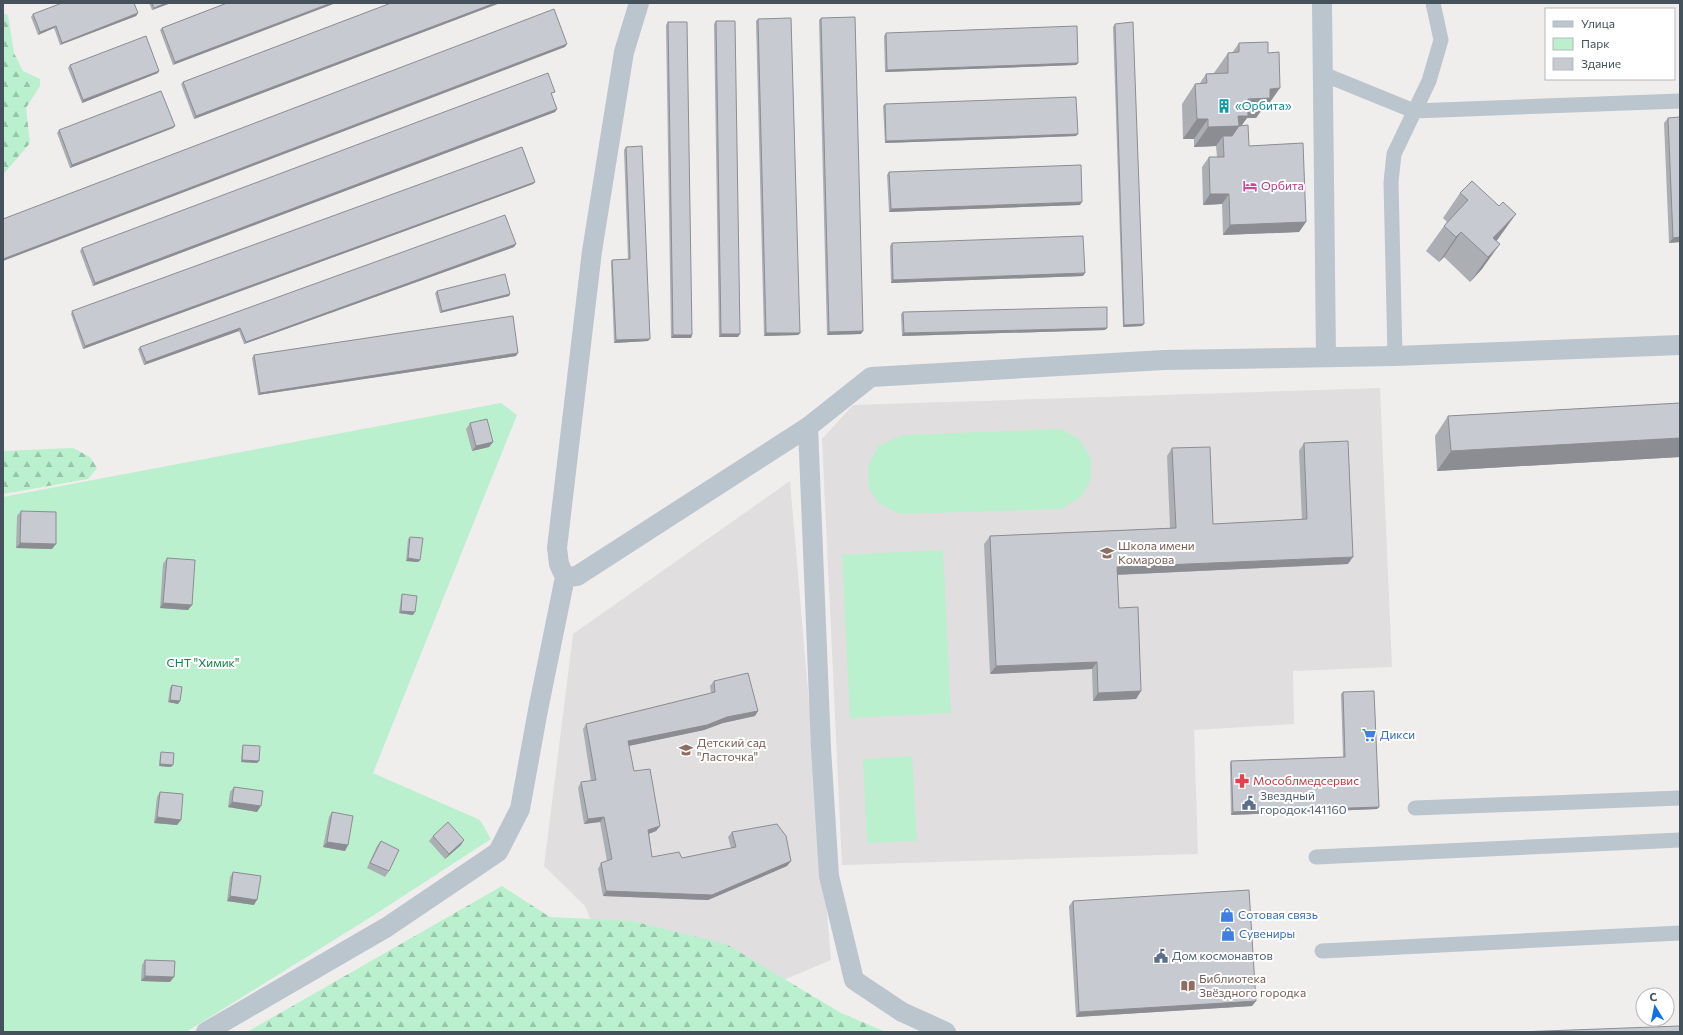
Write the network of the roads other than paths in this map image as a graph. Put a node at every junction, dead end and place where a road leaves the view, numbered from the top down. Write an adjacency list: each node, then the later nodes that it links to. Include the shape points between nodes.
1 (639, 3): 11 (street, via 624,52 592,251 557,548 559,564)
2 (1322, 3): 4 (street)
3 (1433, 3): 6 (street, via 1440,40 1429,81)
4 (1323, 74): 6 (street); 8 (street)
5 (1680, 101): 6 (street)
6 (1414, 111): 9 (street, via 1394,154 1391,182)
7 (1680, 345): 9 (street)
8 (1326, 356): 9 (street); 10 (street, via 1164,360 871,377)
9 (1395, 356)
10 (808, 427): 11 (street, via 577,576); 19 (street, via 821,748 829,876 854,980 902,1012)
11 (565, 577): 18 (street, via 520,809 498,852 387,927)
12 (1680, 798): 13 (street)
13 (1415, 808)
14 (1680, 840): 15 (street)
15 (1316, 857)
16 (1680, 933): 17 (street)
17 (1322, 951)
18 (206, 1032)
19 (946, 1032)

